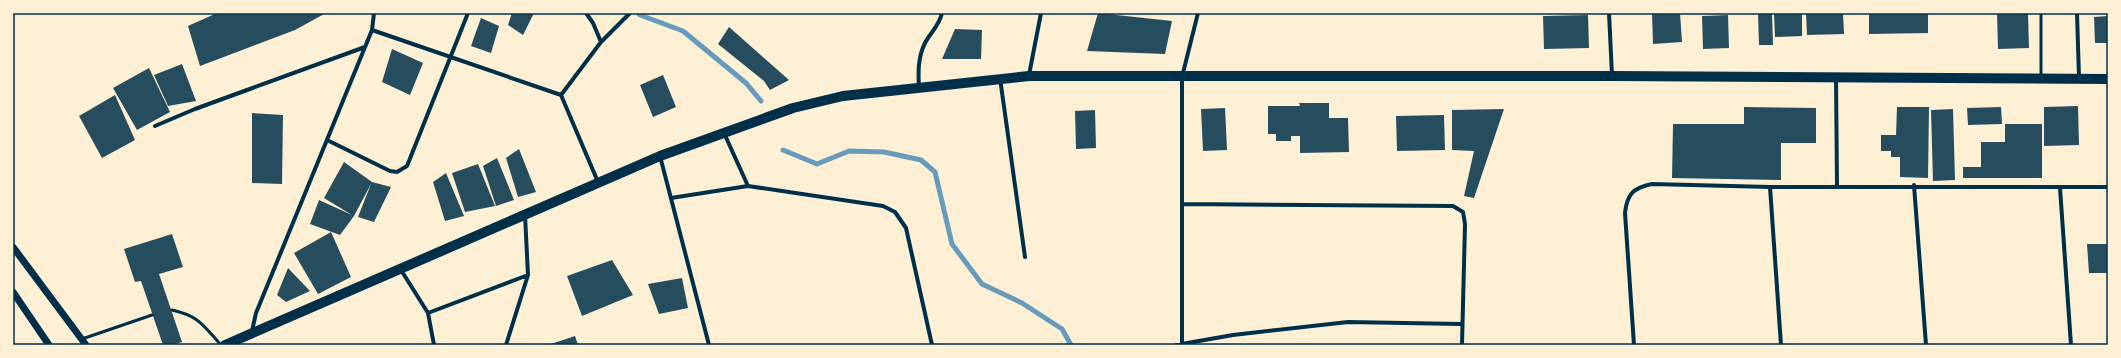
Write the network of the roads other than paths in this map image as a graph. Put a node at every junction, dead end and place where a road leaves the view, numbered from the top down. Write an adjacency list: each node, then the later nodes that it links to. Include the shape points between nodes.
1 (374, 13): 11 (street)
2 (468, 13): 14 (street)
3 (586, 13): 12 (street, via 594,23)
4 (630, 13): 12 (street)
5 (942, 13): 23 (street, via 940,22 925,43 918,62)
6 (1041, 13): 15 (street)
7 (1198, 13): 17 (street)
8 (1609, 13): 16 (street)
9 (2041, 13): 20 (lane)
10 (2077, 13): 21 (street)
11 (372, 30): 13 (street); 14 (street)
12 (601, 42): 24 (street)
13 (365, 48): 25 (street, via 195,109); 27 (street)
14 (451, 58): 24 (street); 27 (street, via 406,166 397,172 390,171)
15 (1029, 76): 17 (main road); 19 (main road)
16 (1612, 76): 17 (main road); 18 (main road)
17 (1182, 77): 37 (street)
18 (1836, 77): 20 (main road); 31 (street)
19 (1000, 78): 23 (main road); 40 (street)
20 (2041, 78): 21 (main road)
21 (2079, 79): 22 (main road)
22 (2108, 79)
23 (919, 87): 26 (main road, via 843,96 793,108)
24 (561, 95): 29 (street)
25 (155, 126)
26 (723, 133): 28 (main road); 30 (street)
27 (328, 140): 48 (street, via 256,313)
28 (660, 156): 29 (main road); 36 (street)
29 (598, 183): 38 (main road)
30 (748, 186): 36 (street); 58 (street, via 875,205 895,212 906,228)
31 (1837, 186): 32 (street); 33 (street)
32 (1914, 186): 35 (street); 63 (street)
33 (1770, 187): 61 (street, via 1652,184 1633,191 1626,201 1625,213); 62 (street)
34 (2108, 187): 35 (street)
35 (2060, 188): 64 (street)
36 (671, 198): 57 (street)
37 (1184, 204): 47 (street, via 1453,206 1463,212 1465,224); 50 (street)
38 (526, 214): 41 (main road); 42 (street)
39 (13, 247): 49 (street)
40 (1025, 257)
41 (400, 269): 46 (street); 48 (main road)
42 (528, 275): 46 (street); 56 (street)
43 (13, 292): 51 (street)
44 (172, 310): 53 (lane, via 198,319)
45 (152, 314): 49 (lane)
46 (428, 314): 55 (street)
47 (1461, 324): 50 (street, via 1348,322 1233,335); 60 (street)
48 (252, 333): 54 (main road)
49 (82, 339): 52 (street)
50 (1182, 344): 59 (street)
51 (49, 345)
52 (86, 345)
53 (221, 345)
54 (225, 345)
55 (434, 345)
56 (506, 345)
57 (709, 345)
58 (932, 345)
59 (1176, 345)
60 (1462, 345)
61 (1634, 345)
62 (1781, 345)
63 (1926, 345)
64 (2071, 345)

